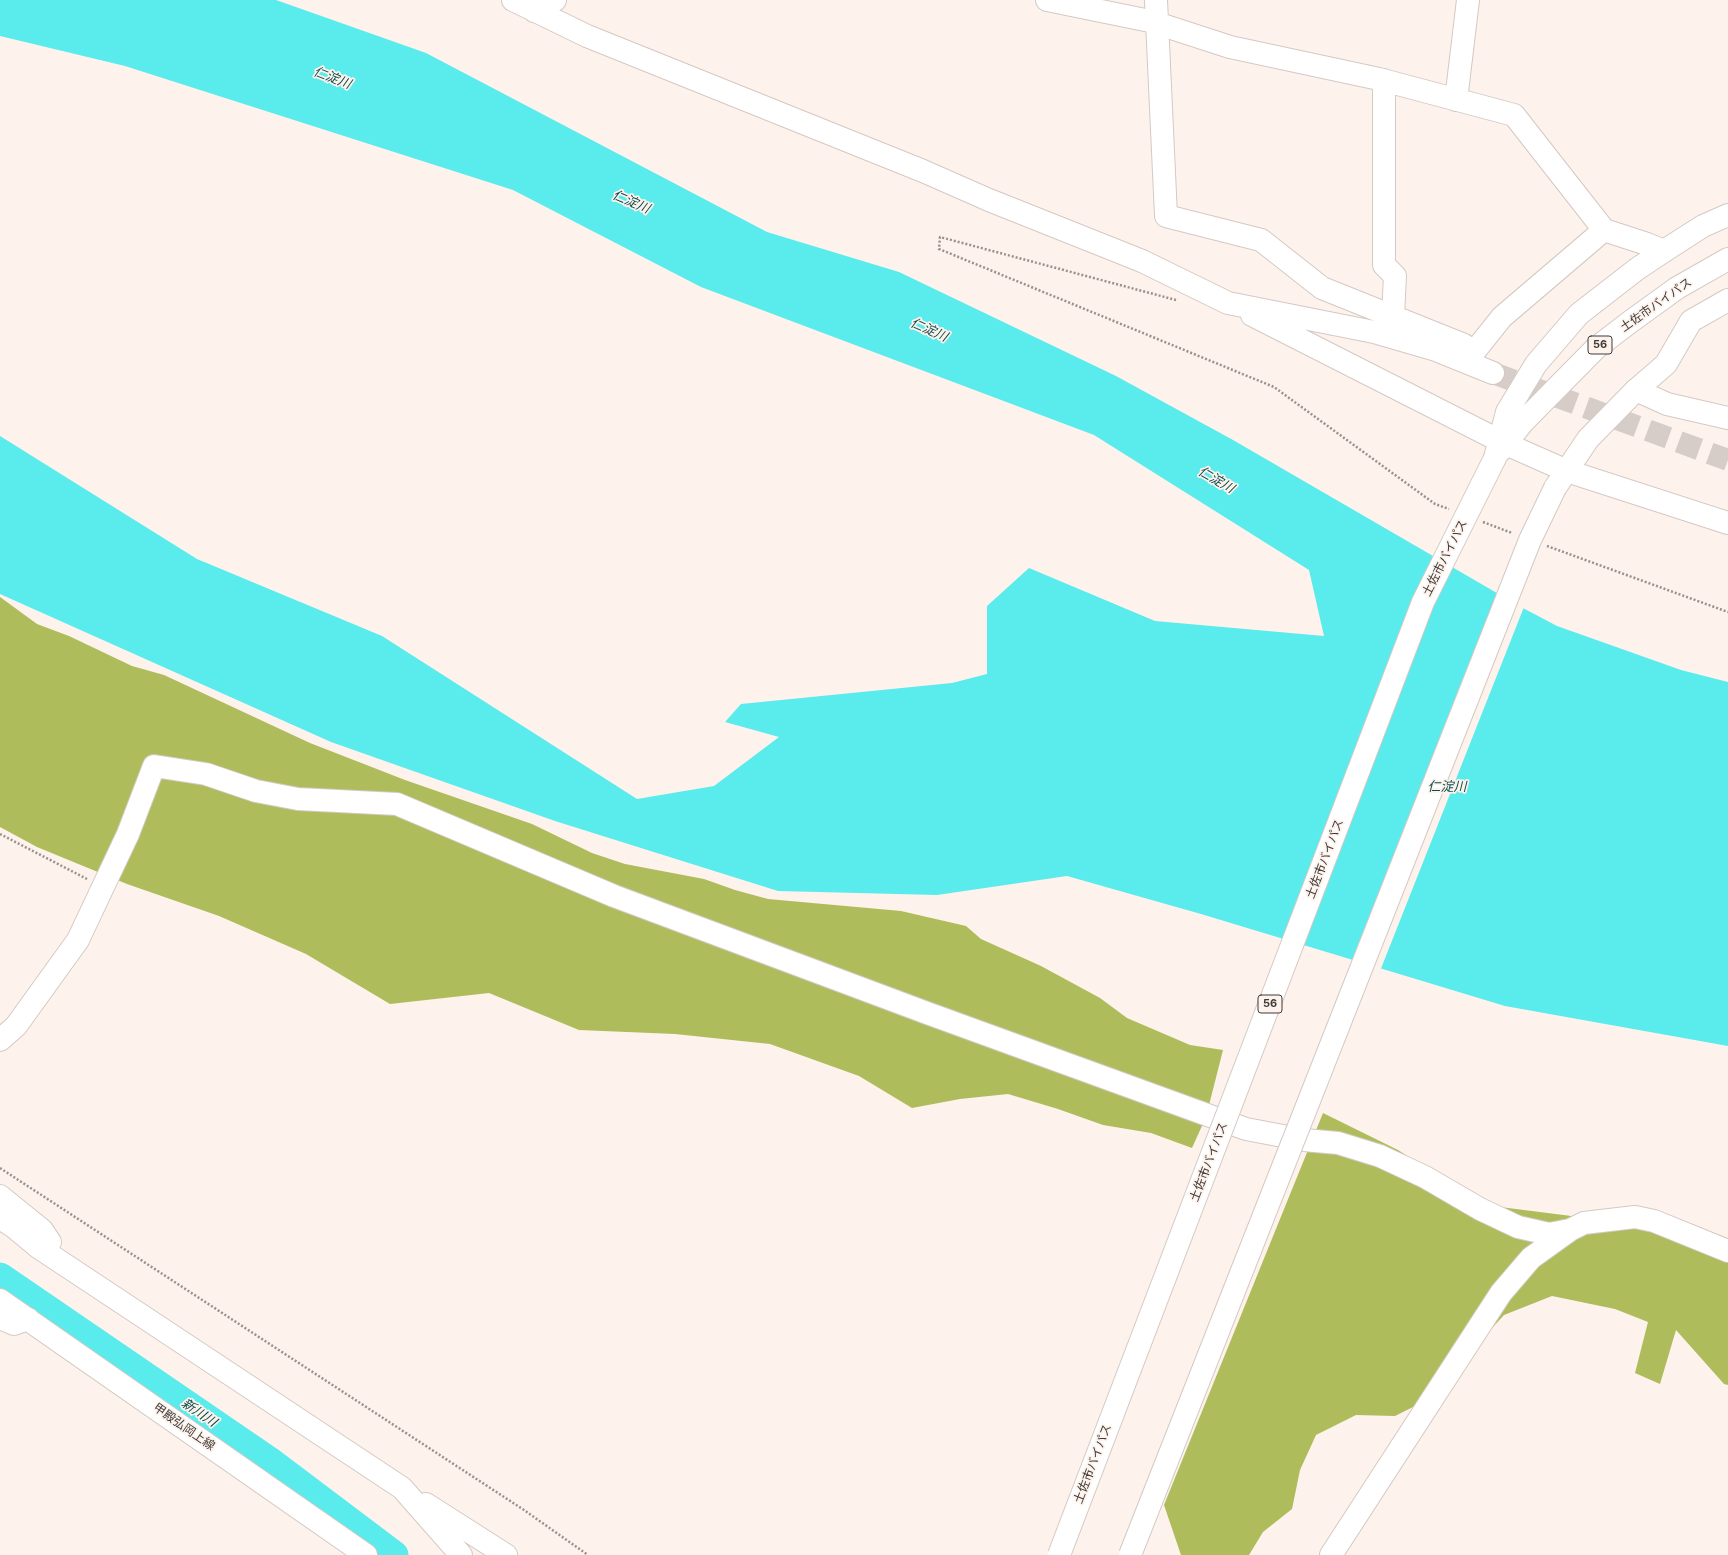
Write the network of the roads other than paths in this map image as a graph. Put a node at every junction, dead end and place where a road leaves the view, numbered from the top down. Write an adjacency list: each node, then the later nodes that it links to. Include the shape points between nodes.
1 (513, 0): 6 (main road)
2 (555, 0): 6 (main road)
3 (1047, 0): 7 (main road)
4 (1156, 0): 7 (main road)
5 (1468, 0): 9 (main road)
6 (534, 11): 15 (main road, via 587,36 1142,261)
7 (1156, 23): 8 (main road, via 1230,47); 16 (main road, via 1166,216 1261,240 1322,288)
8 (1384, 80): 9 (main road); 16 (main road, via 1384,265 1395,276)
9 (1456, 100): 11 (main road, via 1514,115)
10 (1728, 215): 12 (main road, via 1703,226)
11 (1604, 230): 12 (main road); 17 (main road, via 1502,317)
12 (1664, 252): 21 (main road, via 1637,269 1580,314 1536,364 1507,412)
13 (1728, 259): 21 (main road, 土佐市バイパス / 56, via 1677,288 1596,348)
14 (1728, 300): 19 (main road, via 1691,321 1666,364)
15 (1224, 301): 17 (main road, via 1374,332 1436,350); 21 (main road)
16 (1393, 316): 17 (main road)
17 (1471, 356): 18 (main road)
18 (1493, 373)
19 (1636, 390): 20 (main road, via 1667,404); 22 (main road, via 1588,439)
20 (1728, 418)
21 (1500, 448): 22 (main road); 37 (main road, 土佐市バイパス / 56, bridge, via 1423,602)
22 (1567, 470): 23 (main road); 38 (main road, bridge, via 1555,488 1530,540)
23 (1728, 523)
24 (0, 1040): 27 (main road, via 16,1026 78,940 128,834 154,766 206,774 256,791 298,799 397,804 614,896 1246,1129 1304,1140 1338,1143 1380,1156 1518,1227 1549,1234)
25 (0, 1196): 28 (main road, via 42,1230 50,1242)
26 (0, 1218): 28 (main road)
27 (1570, 1230): 29 (main road, via 1584,1223 1635,1217 1654,1221); 39 (main road, via 1532,1258 1501,1293)
28 (38, 1247): 33 (main road)
29 (1728, 1251)
30 (0, 1300): 32 (main road, 甲殿弘岡上線)
31 (0, 1318): 32 (main road, via 14,1324)
32 (28, 1319): 34 (main road, 甲殿弘岡上線)
33 (404, 1489): 35 (main road); 36 (main road)
34 (366, 1555)
35 (461, 1555)
36 (506, 1555)
37 (1059, 1555)
38 (1130, 1555)
39 (1331, 1555)

